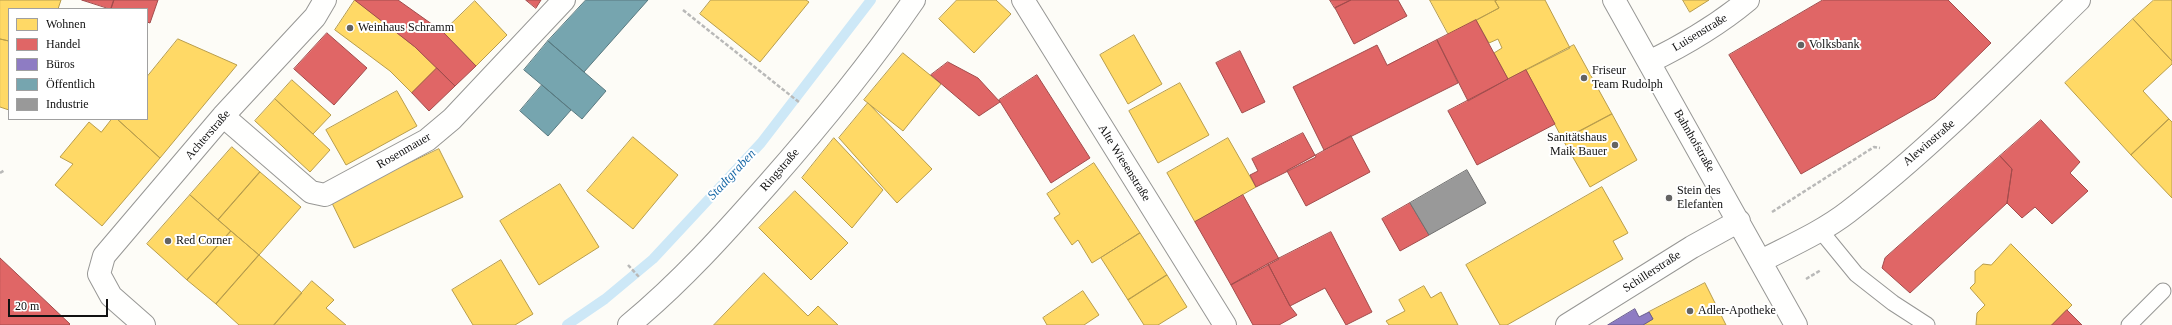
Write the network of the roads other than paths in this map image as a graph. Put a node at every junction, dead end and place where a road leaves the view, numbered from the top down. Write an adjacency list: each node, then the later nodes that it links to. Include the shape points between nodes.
1 (325, 0): 9 (street, Achterstraße, via 315,17)
2 (564, 0): 9 (street, Rosenmauer, via 452,119 427,140 325,195 311,192)
3 (914, 0): 15 (street, Ringstraße, via 884,44 809,137 718,241 659,300)
4 (1023, 0): 16 (street, Alte Wiesenstraße)
5 (1614, 0): 8 (street, Bahnhofstraße)
6 (1748, 0): 8 (street, Luisenstraße, via 1732,14 1680,47)
7 (2079, 0): 11 (street, Alewinstraße, via 1949,127 1847,213)
8 (1649, 62): 10 (street, Bahnhofstraße)
9 (224, 116): 14 (street, Achterstraße, via 104,256 99,274 111,296)
10 (1738, 221): 12 (street, Bahnhofstraße); 17 (street, Schillerstraße)
11 (1820, 230): 12 (street, Alewinstraße); 19 (lane, via 1856,274)
12 (1761, 261): 18 (street, Bahnhofstraße)
13 (2163, 291): 20 (lane)
14 (144, 325)
15 (629, 325)
16 (1225, 325)
17 (1567, 325)
18 (1796, 325)
19 (1927, 325)
20 (2129, 325)

